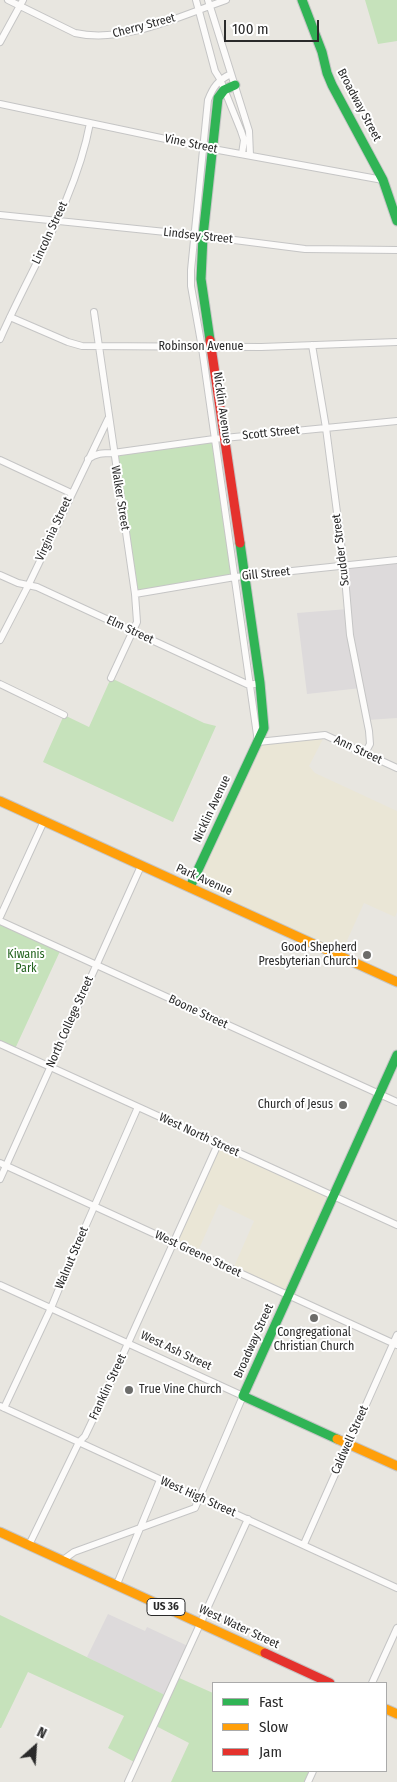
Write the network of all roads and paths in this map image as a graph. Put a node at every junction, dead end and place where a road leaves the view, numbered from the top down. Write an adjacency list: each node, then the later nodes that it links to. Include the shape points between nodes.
1 (8, 0): 5 (street, Cherry Street)
2 (196, 0): 7 (street)
3 (226, 0): 6 (street, Cherry Street)
4 (302, 0): 18 (street, Broadway Street, via 332,85)
5 (21, 3): 7 (street, Cherry Street, via 68,30 107,36); 8 (street)
6 (209, 3): 7 (street, Cherry Street); 9 (street)
7 (199, 10): 10 (street, via 210,56)
8 (0, 42)
9 (231, 74): 10 (street); 11 (street)
10 (220, 79): 12 (street); 15 (street, Nicklin Avenue, via 208,100)
11 (235, 85): 12 (street); 17 (street, via 250,131)
12 (224, 90): 15 (street, Nicklin Avenue, via 218,98); 16 (street, via 244,140)
13 (0, 104): 14 (street, Vine Street)
14 (90, 123): 15 (street, Vine Street); 21 (street, Lincoln Street, via 83,155)
15 (208, 148): 16 (street, Vine Street); 22 (street, Nicklin Avenue)
16 (242, 154): 17 (street, Vine Street)
17 (250, 155): 18 (street, Vine Street)
18 (383, 180): 20 (street, Broadway Street)
19 (0, 215): 21 (street, Lindsey Street)
20 (397, 221)
21 (56, 222): 22 (street, Lindsey Street); 25 (street, Lincoln Street)
22 (199, 236): 23 (street, Lindsey Street, via 305,249); 30 (street, Nicklin Avenue)
23 (397, 250)
24 (94, 312): 29 (street, Walker Street)
25 (10, 317): 26 (street, Lincoln Street); 29 (street, Robinson Avenue, via 68,342)
26 (0, 339)
27 (397, 342): 28 (street, Robinson Avenue)
28 (312, 345): 30 (street, Robinson Avenue); 33 (street, Scudder Street)
29 (98, 346): 30 (street, Robinson Avenue); 31 (street, Walker Street)
30 (206, 348): 34 (street, Nicklin Avenue); 35 (street, Nicklin Avenue)
31 (108, 418): 36 (street, Walker Street); 38 (street, Virginia Street)
32 (397, 421): 33 (street, Scott Street)
33 (326, 428): 35 (street, Scott Street); 41 (street, Scudder Street)
34 (214, 439): 35 (street, Scott Street); 36 (street, Scott Street); 43 (street, Nicklin Avenue)
35 (225, 439): 43 (street, Nicklin Avenue)
36 (113, 452): 38 (street, Scott Street, via 95,454); 45 (street, Walker Street)
37 (0, 460): 39 (street)
38 (88, 460): 39 (street, Virginia Street)
39 (71, 492): 44 (street, Virginia Street)
40 (397, 560): 41 (street, Gill Street)
41 (344, 566): 43 (street, Gill Street); 54 (street, Scudder Street, via 350,635 369,731 370,744)
42 (0, 576): 44 (street, Elm Street)
43 (240, 577): 45 (street, Gill Street); 49 (street, Nicklin Avenue); 51 (street, Nicklin Avenue)
44 (28, 586): 46 (street, Elm Street, via 38,587); 47 (street, Virginia Street)
45 (135, 594): 46 (street, Walker Street, via 137,622)
46 (134, 631): 48 (street, Walker Street); 51 (street, Elm Street)
47 (0, 640)
48 (111, 678)
49 (260, 683): 51 (street); 53 (street, Nicklin Avenue, via 264,728)
50 (0, 684): 52 (street)
51 (249, 685): 53 (street, Nicklin Avenue)
52 (64, 715)
53 (258, 742): 54 (street, Ann Street, via 325,735); 59 (street, Nicklin Avenue)
54 (365, 753): 55 (street, Ann Street)
55 (397, 768)
56 (0, 801): 57 (street, Park Avenue)
57 (44, 821): 58 (street, Park Avenue); 60 (street)
58 (141, 866): 59 (street, Park Avenue); 62 (street, North College Street)
59 (190, 887): 63 (street, Park Avenue)
60 (0, 917)
61 (0, 921): 62 (street, Boone Street)
62 (96, 965): 66 (street, North College Street); 67 (street, Boone Street)
63 (397, 982)
64 (0, 1044): 66 (street, West North Street)
65 (397, 1055): 67 (street, Broadway Street)
66 (50, 1067): 69 (street, West North Street); 71 (street, North College Street)
67 (380, 1094): 68 (street, Boone Street); 73 (street, Broadway Street)
68 (397, 1102)
69 (138, 1107): 70 (street, West North Street); 74 (street, Walnut Street)
70 (218, 1144): 73 (street, West North Street); 76 (street, Franklin Street)
71 (3, 1164): 72 (street, North College Street); 74 (street, West Greene Street)
72 (0, 1179)
73 (333, 1196): 75 (street, West North Street); 78 (street, Broadway Street)
74 (95, 1206): 76 (street, West Greene Street); 79 (street, Walnut Street)
75 (397, 1225)
76 (174, 1242): 78 (street, West Greene Street); 81 (street, Franklin Street)
77 (0, 1284): 79 (street, West Ash Street)
78 (289, 1295): 82 (street, West Greene Street); 83 (street, Broadway Street)
79 (51, 1308): 81 (street, West Ash Street); 84 (street, Walnut Street)
80 (397, 1335): 82 (street, Caldwell Street)
81 (128, 1343): 83 (street, West Ash Street); 85 (street, Franklin Street, via 85,1436)
82 (395, 1344): 86 (street, Caldwell Street)
83 (244, 1396): 86 (street, West Ash Street); 89 (street, Broadway Street)
84 (2, 1407): 85 (street, West High Street)
85 (79, 1442): 88 (street, West High Street); 94 (street, Franklin Street)
86 (349, 1444): 87 (street, West Ash Street); 93 (street, Caldwell Street)
87 (397, 1466)
88 (160, 1480): 89 (street, West High Street); 91 (street)
89 (198, 1497): 90 (street, West High Street); 91 (street, Broadway Street, via 195,1508)
90 (248, 1520): 93 (street, West High Street); 98 (street)
91 (139, 1529): 95 (street, Broadway Street, via 74,1552); 96 (street)
92 (0, 1532): 94 (street, West Water Street / US 36)
93 (304, 1544): 97 (street, West High Street)
94 (28, 1545): 95 (street, West Water Street / US 36)
95 (63, 1560): 96 (street, West Water Street / US 36)
96 (117, 1584): 98 (street, West Water Street / US 36)
97 (397, 1588)
98 (201, 1623): 100 (street, West Water Street / US 36); 102 (street)
99 (397, 1628): 101 (street)
100 (328, 1682)
101 (372, 1682)
102 (128, 1782)

